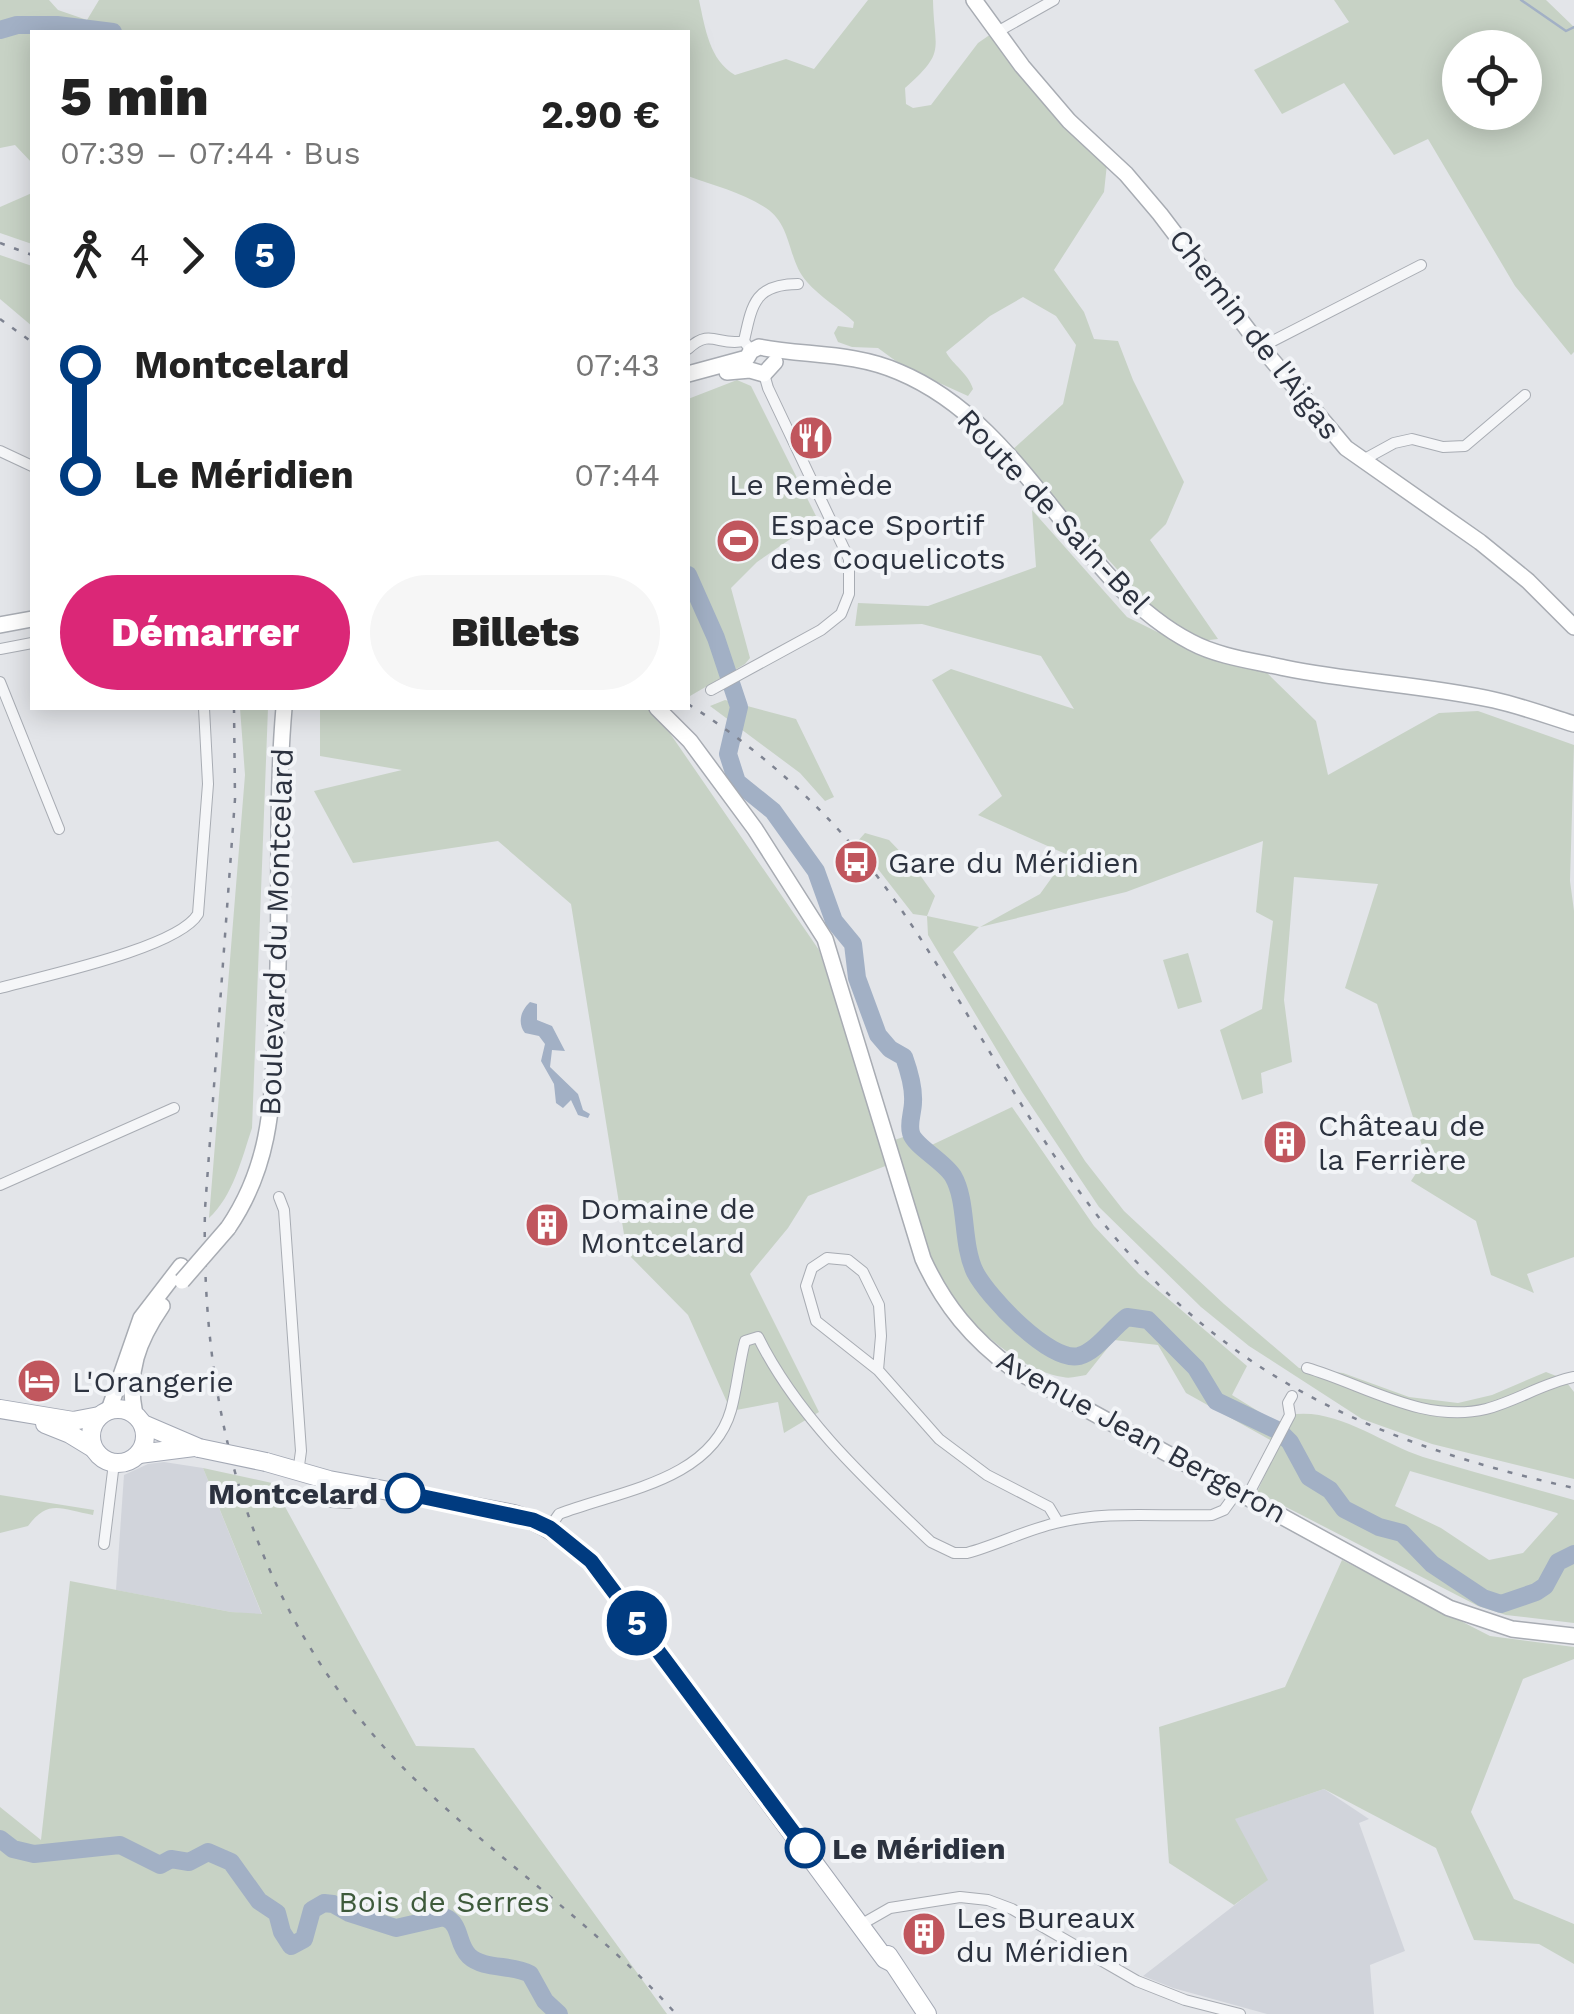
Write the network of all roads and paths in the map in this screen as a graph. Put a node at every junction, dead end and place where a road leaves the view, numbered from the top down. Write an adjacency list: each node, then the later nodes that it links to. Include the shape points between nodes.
1 (974, 0): 3 (main road, Chemin de l'Aigas)
2 (1054, 0): 4 (street)
3 (985, 8): 4 (main road, Chemin de l'Aigas)
4 (997, 32): 8 (main road, Chemin de l'Aigas, via 1068,120 1160,214)
5 (1421, 265): 8 (street)
6 (798, 284): 9 (street, via 776,284 756,302)
7 (690, 347): 9 (street, via 710,336)
8 (1260, 347): 13 (main road, Chemin de l'Aigas, via 1326,428)
9 (757, 358): 10 (main road, Route de Sain-Bel); 21 (street, via 849,560 851,580 841,614 821,630); 26 (main road, Route de Sain-Bel, via 855,358 942,396 998,443 1128,595 1191,642 1340,679 1495,700); 27 (main road, Route de Sain-Bel, via 808,358 871,370 950,409 990,444 1131,610 1200,654 1246,668 1492,708)
10 (690, 377)
11 (1525, 395): 13 (street, via 1465,446 1412,439)
12 (0, 451): 14 (street)
13 (1363, 460): 17 (main road, Chemin de l'Aigas, via 1492,552)
14 (30, 465)
15 (30, 619): 16 (main road)
16 (0, 625)
17 (1574, 627)
18 (30, 643): 19 (street)
19 (0, 649)
20 (0, 682): 28 (street)
21 (712, 690)
22 (204, 710): 29 (street, via 208,784 192,925 161,942)
23 (274, 710): 33 (main road, Boulevard du Montcelard, via 262,1124)
24 (284, 710): 33 (main road, Boulevard du Montcelard, via 270,1125 255,1180)
25 (659, 710): 47 (main road, Avenue Jean Bergeron, via 680,731 831,961 923,1258 948,1306 1013,1368)
26 (1574, 724)
27 (1574, 732)
28 (58, 829)
29 (0, 988)
30 (174, 1108): 31 (street)
31 (0, 1185)
32 (279, 1197): 46 (street, via 301,1451)
33 (225, 1224): 34 (main road, Boulevard du Montcelard, bridge)
34 (182, 1274): 40 (main road, Boulevard du Montcelard, via 141,1318); 41 (main road, Boulevard du Montcelard, via 132,1365)
35 (1307, 1368): 37 (street, via 1420,1408 1456,1412 1490,1408)
36 (878, 1370): 36 (street, via 816,1321 806,1286 812,1268 826,1258 848,1260 864,1272 878,1305); 48 (street, via 939,1439 987,1475 1049,1507)
37 (1574, 1377)
38 (1292, 1396): 47 (street, via 1274,1448)
39 (0, 1412): 40 (main road, via 73,1421); 42 (main road, via 54,1427)
40 (104, 1413): 41 (main road, via 127,1410); 42 (main road, via 91,1432)
41 (139, 1420): 43 (main road); 44 (main road, via 146,1440)
42 (93, 1448): 45 (main road)
43 (197, 1448): 44 (main road); 46 (main road, bridge)
44 (139, 1454): 45 (main road)
45 (114, 1464): 50 (street)
46 (296, 1469): 49 (main road, via 514,1514)
47 (1242, 1494): 48 (street, via 1212,1515); 51 (main road, Avenue Jean Bergeron, via 1449,1608 1512,1629)
48 (1058, 1522): 49 (street, via 967,1553 942,1549 803,1410 758,1337 745,1342 730,1410 704,1453 672,1476 559,1514)
49 (550, 1528): 52 (main road, via 591,1561)
50 (104, 1544)
51 (1574, 1636)
52 (865, 1928): 53 (street, via 890,1908 960,1897 988,1900); 54 (main road)
53 (1192, 2008): 55 (street)
54 (927, 2014)
55 (1240, 2014)

